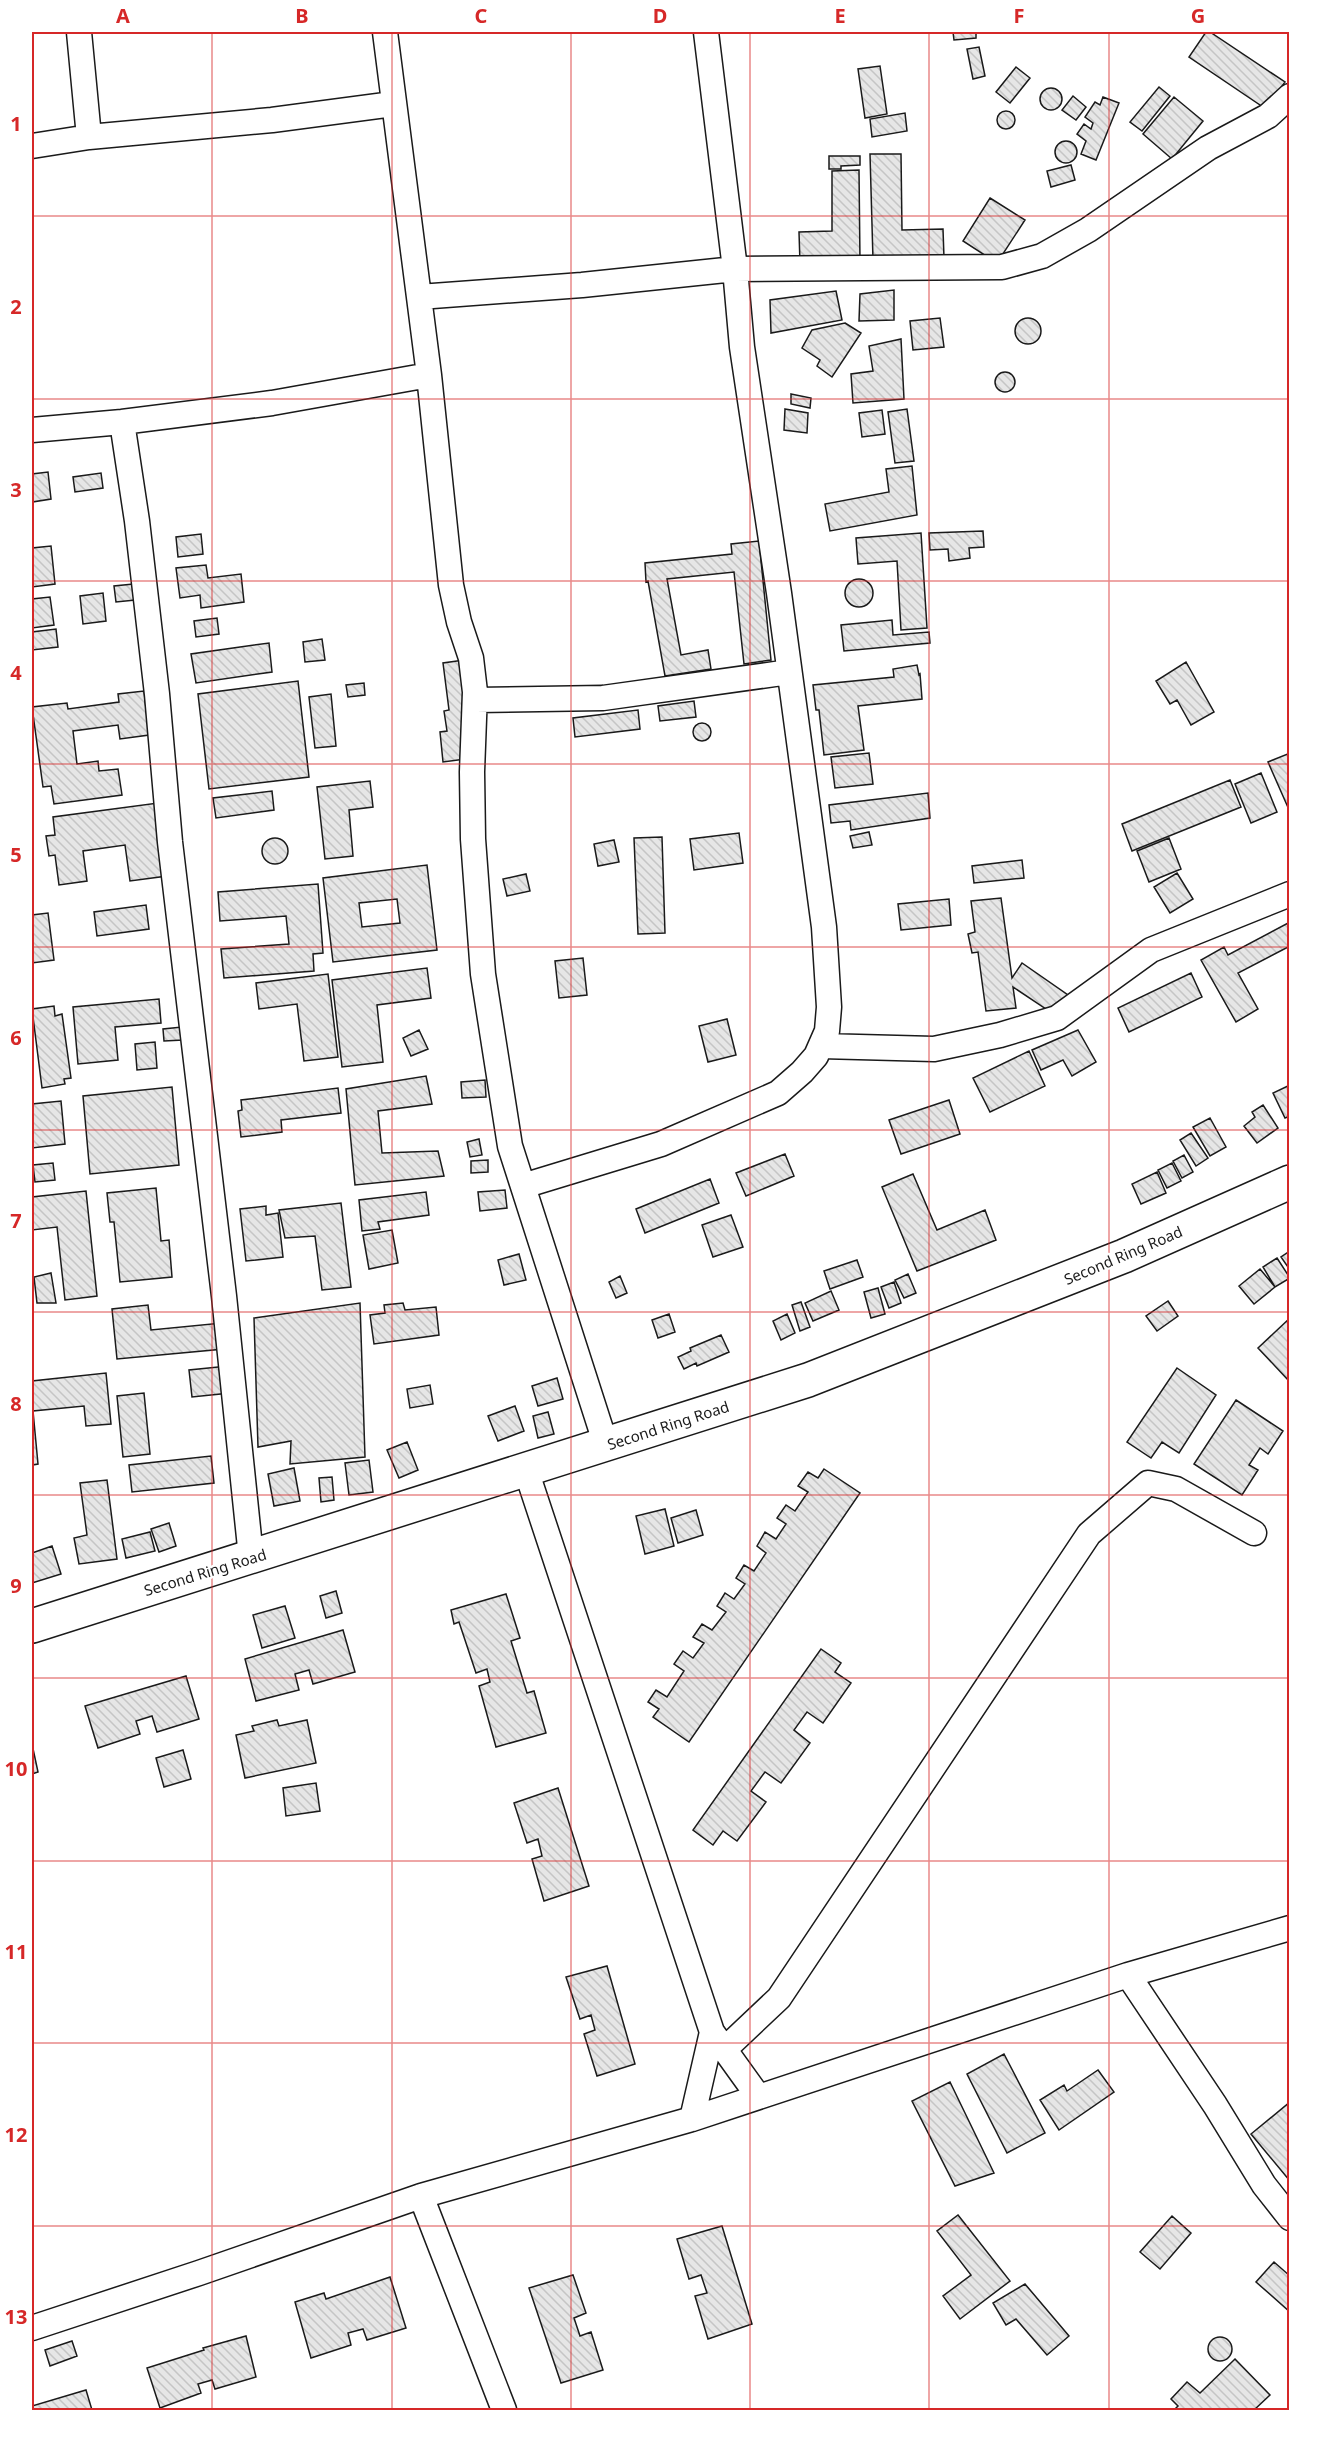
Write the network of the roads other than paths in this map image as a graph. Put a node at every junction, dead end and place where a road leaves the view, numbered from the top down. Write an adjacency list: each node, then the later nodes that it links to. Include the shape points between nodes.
1 (79, 32): 6 (street)
2 (385, 32): 5 (street)
3 (706, 32): 8 (street)
4 (1290, 96): 8 (street, via 1268,116 1208,148 1088,230 1042,256 1002,267)
5 (393, 104): 6 (street); 9 (street)
6 (89, 137): 7 (street)
7 (32, 146)
8 (735, 269): 9 (street); 13 (street, via 742,347)
9 (419, 297): 10 (street)
10 (429, 375): 11 (street, via 299,399); 14 (street, via 451,585 471,658)
11 (122, 422): 12 (street); 22 (street, via 157,694 170,842)
12 (32, 430)
13 (789, 672): 14 (street, via 603,698); 16 (street, via 824,927 829,1007)
14 (476, 700): 18 (street, via 473,839 483,974 510,1146)
15 (1290, 894): 16 (street, via 1151,950 1057,1018 934,1049)
16 (821, 1046): 18 (street, via 802,1072 778,1093 662,1144)
17 (1290, 1182): 19 (main road, Second Ring Road, via 1124,1256 808,1380)
18 (523, 1186): 19 (street)
19 (606, 1445): 20 (main road, Second Ring Road)
20 (526, 1470): 22 (main road, Second Ring Road); 26 (street)
21 (1254, 1533): 26 (street, via 1176,1489 1149,1483 1089,1534 779,1998)
22 (251, 1557): 23 (main road, Second Ring Road)
23 (32, 1626)
24 (1290, 1928): 25 (street)
25 (1128, 1975): 27 (street); 30 (street, via 1264,2185)
26 (718, 2040): 27 (street); 28 (street)
27 (758, 2096): 28 (street)
28 (692, 2119): 29 (street)
29 (421, 2196): 31 (street); 32 (street)
30 (1290, 2218)
31 (32, 2328)
32 (504, 2410)

